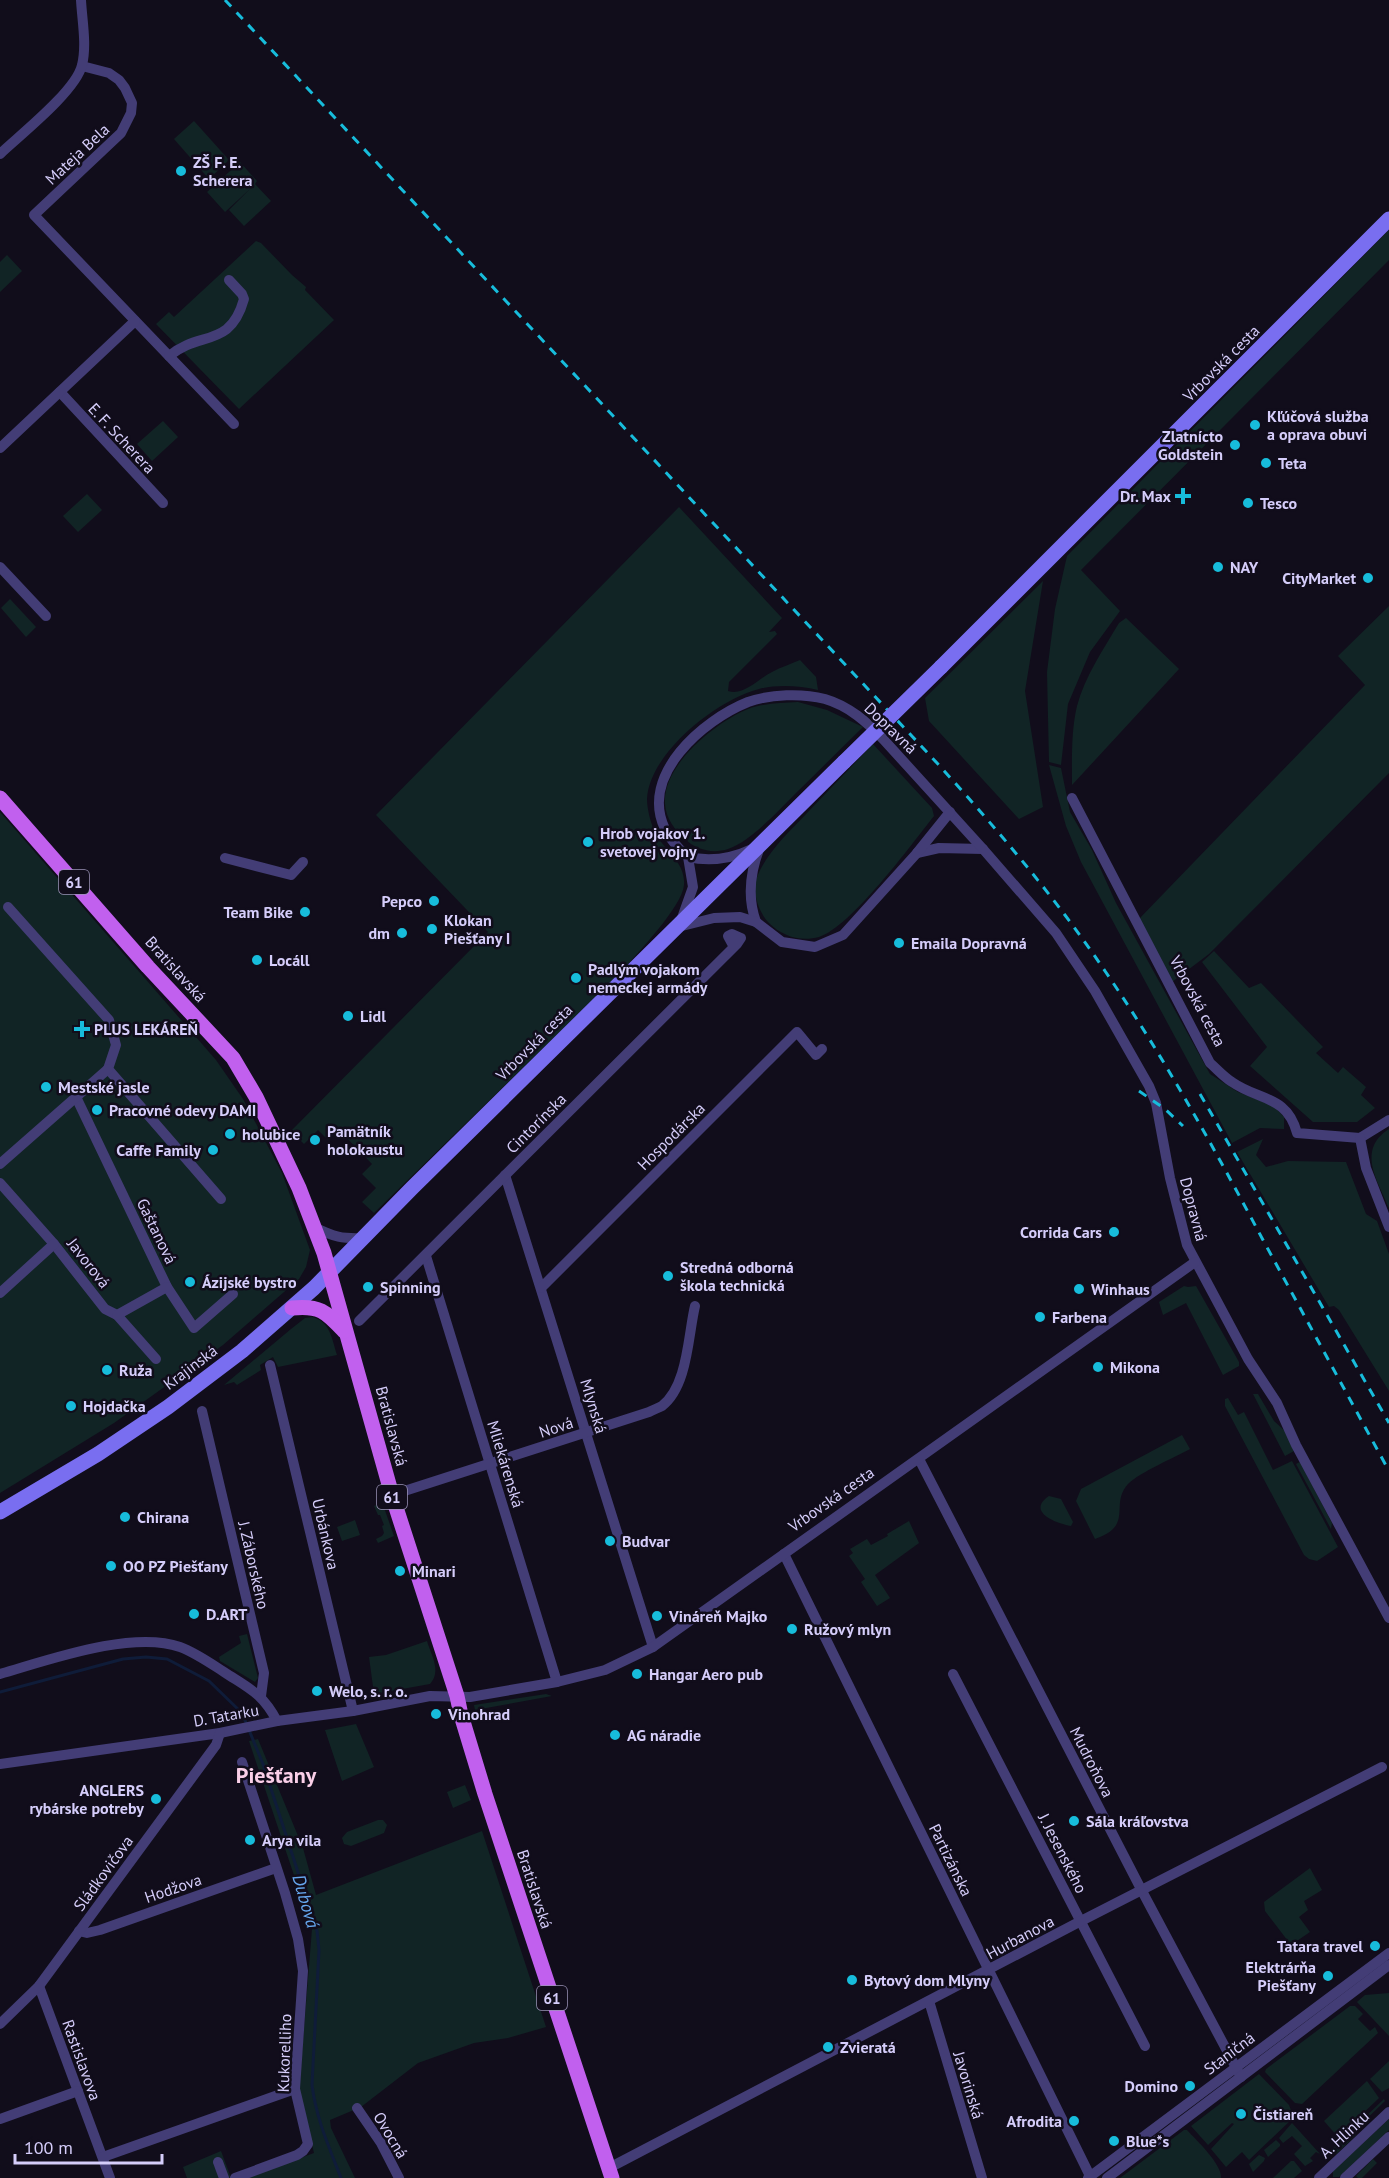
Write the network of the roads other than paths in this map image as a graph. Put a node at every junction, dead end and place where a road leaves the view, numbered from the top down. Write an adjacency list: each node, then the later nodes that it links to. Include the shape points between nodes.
1 (81, 0): 2 (street)
2 (82, 66): 3 (street, via 70,87); 6 (street, Mateja Bela, via 109,73 119,80 132,103 131,113 121,134 34,215)
3 (0, 154)
4 (1389, 219): 17 (main road, Vrbovská cesta, bridge)
5 (229, 280): 7 (street, via 244,299 236,320 219,335 181,346)
6 (135, 321): 7 (street); 8 (street)
7 (169, 356): 9 (street)
8 (60, 392): 10 (street); 11 (street, E. F. Scherera)
9 (234, 424)
10 (0, 448)
11 (163, 503)
12 (0, 567): 13 (street)
13 (46, 616)
14 (0, 798): 36 (main road, Bratislavská / 61, via 233,1058 256,1097)
15 (1072, 798): 31 (street, Vrbovská cesta, via 1210,1063 1232,1082 1281,1105 1294,1120 1297,1133)
16 (950, 812): 18 (street, Dopravná); 19 (street); 20 (street, Dopravná, via 868,723 852,711 823,699 767,697 733,709 712,723 666,771 658,800 660,815 665,831)
17 (760, 845): 20 (street, via 723,858); 24 (street, via 750,886); 25 (main road, Vrbovská cesta)
18 (983, 849): 19 (street, via 939,848); 41 (street, Dopravná, via 1056,933 1149,1086 1156,1103 1181,1227)
19 (917, 853): 24 (street, via 843,934 815,946 782,942)
20 (688, 857): 25 (street, via 693,887)
21 (225, 858): 22 (street, via 291,875)
22 (303, 862)
23 (8, 907): 28 (street, via 109,1020 116,1045)
24 (756, 922): 25 (street, via 735,917)
25 (678, 927): 38 (main road, Vrbovská cesta)
26 (734, 947): 33 (street, Cintorínska)
27 (822, 1049): 44 (street, Hospodárska, via 816,1055 797,1032)
28 (108, 1069): 29 (street); 35 (street)
29 (76, 1098): 32 (street); 43 (street, Gaštanová)
30 (1389, 1120): 31 (street)
31 (1360, 1138): 37 (street, via 1366,1168)
32 (0, 1164)
33 (505, 1175): 40 (street, Cintorínska); 44 (street, Mlynská)
34 (0, 1183): 39 (street, Javorová)
35 (221, 1200)
36 (314, 1227): 38 (street, via 342,1239); 42 (main road, Bratislavská / 61)
37 (1389, 1227)
38 (364, 1238): 42 (main road, Vrbovská cesta)
39 (54, 1244): 45 (street); 49 (street, Javorová, via 105,1309)
40 (426, 1256): 50 (street, Cintorínska); 57 (street, Mliekárenská)
41 (1195, 1262): 56 (street, Vrbovská cesta); 61 (street, Dopravná, via 1277,1403)
42 (330, 1274): 48 (main road, Krajinská); 51 (main road, Bratislavská / 61)
43 (167, 1287): 46 (street, Gaštanová, via 194,1328); 49 (street)
44 (541, 1288): 55 (street, Mlynská)
45 (0, 1293)
46 (233, 1294)
47 (695, 1306): 55 (street, Nová, via 678,1382 663,1405)
48 (292, 1308): 51 (main road, via 307,1306 327,1313); 59 (main road, Krajinská, via 168,1407)
49 (117, 1315): 52 (street, Javorová)
50 (359, 1321)
51 (346, 1333): 58 (main road, Bratislavská / 61)
52 (156, 1359)
53 (270, 1365): 68 (street, Urbánkova)
54 (202, 1411): 66 (street, J. Záborského, via 264,1673)
55 (587, 1433): 57 (street, Nová); 62 (street, Mlynská)
56 (920, 1459): 60 (street, Vrbovská cesta); 75 (street, Mudroňova)
57 (491, 1464): 58 (street, Nová); 65 (street, Mliekárenská)
58 (392, 1495): 67 (main road, Bratislavská / 61)
59 (0, 1512)
60 (784, 1554): 62 (street, Vrbovská cesta); 80 (street, Partizánska)
61 (1389, 1617)
62 (653, 1647): 65 (street, Vrbovská cesta, via 605,1670)
63 (0, 1674): 66 (street, via 84,1650 153,1642 199,1656)
64 (953, 1674): 76 (street, J. Jesenského)
65 (557, 1682): 67 (street, Vrbovská cesta)
66 (261, 1696): 69 (street)
67 (457, 1696): 68 (street, D. Tatarku, via 430,1696); 94 (main road, Bratislavská / 61, via 485,1794)
68 (353, 1711): 69 (street, D. Tatarku)
69 (277, 1722): 70 (street, D. Tatarku)
70 (225, 1732): 72 (street, D. Tatarku); 77 (street, Sládkovičova)
71 (242, 1762): 74 (street)
72 (0, 1764)
73 (1382, 1767): 75 (street, Hurbanova)
74 (276, 1868): 77 (street, Hodžova, via 100,1930 87,1934); 86 (street, Kukorelliho, via 298,1939 303,1971)
75 (1142, 1891): 76 (street, Hurbanova); 85 (street, Mudroňova)
76 (1081, 1922): 80 (street, Hurbanova); 84 (street, J. Jesenského)
77 (80, 1931): 81 (street, Sládkovičova)
78 (1389, 1953): 85 (street, Staničná)
79 (1389, 1965): 85 (street, Staničná)
80 (988, 1970): 82 (street, Hurbanova); 100 (street, Partizánska)
81 (39, 1986): 83 (street, Sládkovičova); 87 (street, Rastislavova)
82 (929, 2001): 94 (street, Hurbanova); 99 (street, Javorinská)
83 (0, 2024)
84 (1145, 2046)
85 (1238, 2072): 100 (street, Staničná); 101 (street, Staničná)
86 (295, 2089): 92 (street); 97 (street, Kukorelliho, via 308,2138 306,2148)
87 (78, 2091): 90 (street); 92 (street, Rastislavova)
88 (357, 2108): 98 (street, Ovocná)
89 (1389, 2112): 102 (street, A. Hlinku)
90 (0, 2119)
91 (1389, 2137): 103 (street, A. Hlinku)
92 (103, 2157): 95 (street, Rastislavova)
93 (218, 2162): 96 (street)
94 (610, 2173)
95 (110, 2178)
96 (224, 2178)
97 (235, 2178)
98 (399, 2178)
99 (982, 2178)
100 (1090, 2178)
101 (1107, 2178)
102 (1319, 2178)
103 (1346, 2178)

